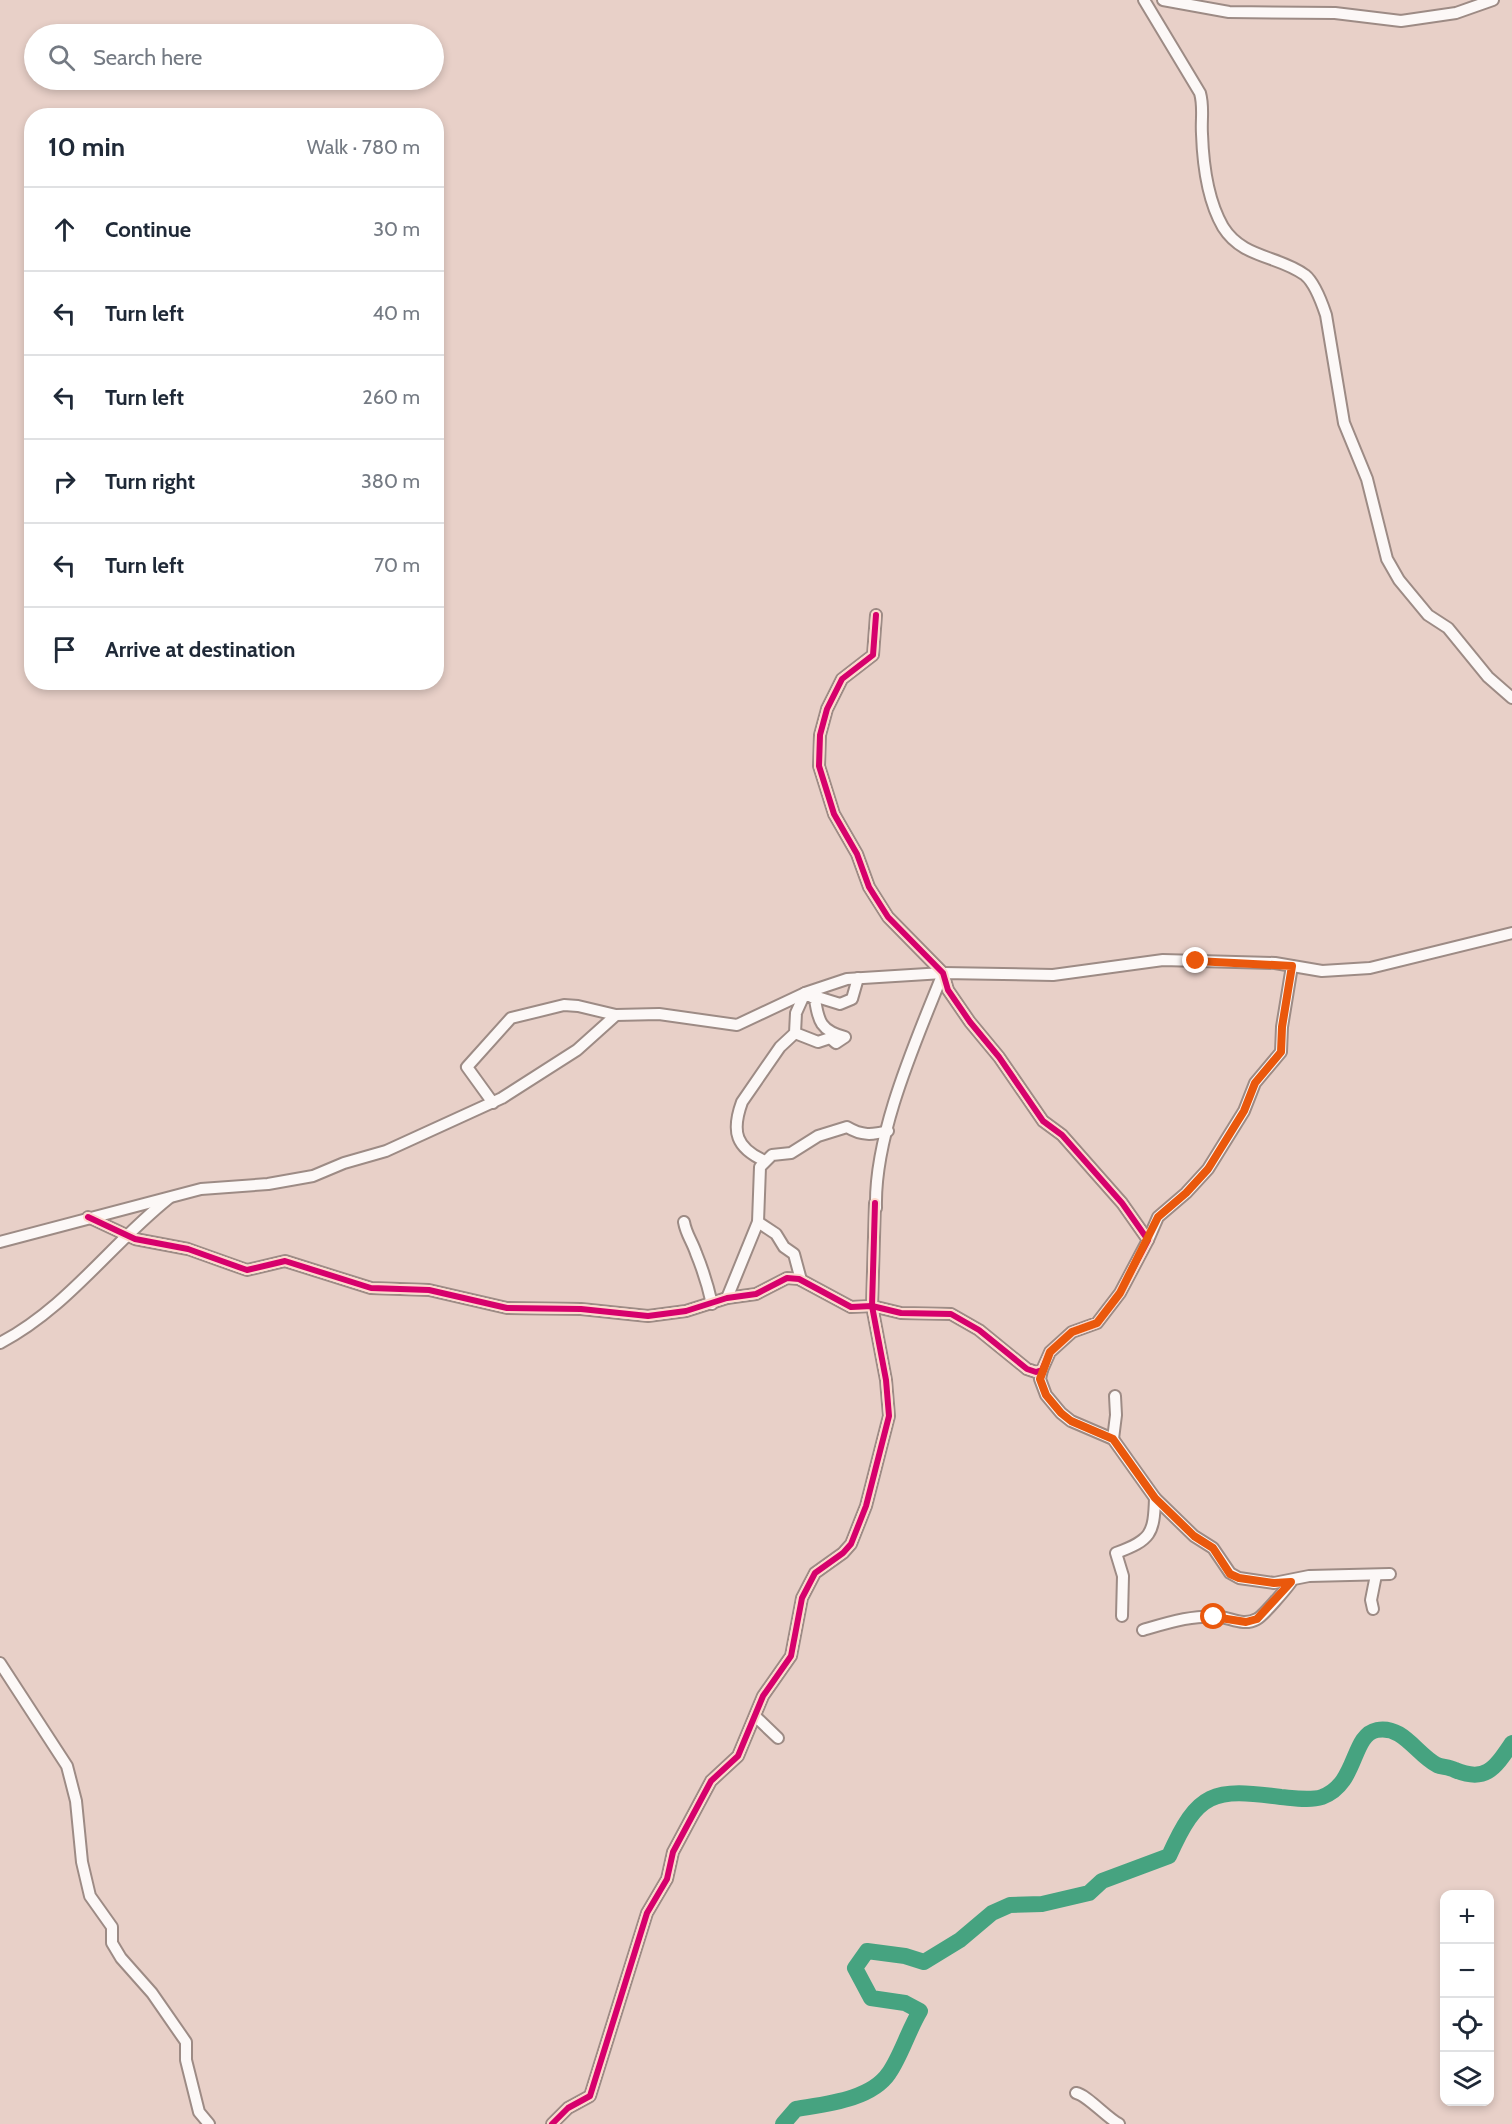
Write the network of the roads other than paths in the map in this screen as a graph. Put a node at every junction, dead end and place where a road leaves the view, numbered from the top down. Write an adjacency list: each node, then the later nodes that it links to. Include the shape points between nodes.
1 (1143, 0): 5 (street, via 1200,93 1208,184 1223,227 1248,252 1306,276 1321,302 1344,423 1368,479 1387,559 1428,615 1448,628 1488,677)
2 (1163, 0): 3 (street, via 1229,12 1335,13 1401,21 1456,13)
3 (1494, 0)
4 (876, 615): 8 (street, via 873,655 842,679 827,709 820,735 819,766 834,814 870,887 888,917)
5 (1512, 698)
6 (1512, 933): 7 (street, via 1370,968 1322,971)
7 (1292, 966): 8 (street, via 1163,960 1053,975); 22 (street, via 1281,1052 1255,1083 1244,1111 1208,1169 1158,1217)
8 (943, 973): 9 (street); 14 (street, via 900,1081); 22 (street, via 948,990 969,1022 999,1057 1043,1121 1062,1135)
9 (858, 978): 10 (street); 10 (street, via 852,999 840,1004)
10 (805, 993): 11 (street, via 737,1025 659,1014); 12 (street, via 796,1013); 12 (street, via 815,999 818,1019 830,1033 845,1037 836,1043 830,1038 818,1042)
11 (616, 1015): 13 (street, via 578,1050); 13 (street, via 564,1005 511,1018 467,1067)
12 (795, 1033): 15 (street, via 780,1047 738,1112 739,1142 748,1154)
13 (493, 1103): 16 (street, via 386,1150 314,1176)
14 (888, 1131): 15 (street, via 859,1134 848,1127 818,1136 791,1153 772,1155); 27 (street, via 875,1203 877,1257)
15 (765, 1161): 20 (street, via 760,1167)
16 (172, 1196): 17 (street); 21 (street)
17 (128, 1207): 18 (street); 21 (street, via 132,1215)
18 (88, 1217): 21 (street); 23 (street)
19 (684, 1222): 26 (street)
20 (758, 1222): 24 (street, via 794,1254); 25 (street)
21 (128, 1233): 26 (street, via 247,1270 285,1261 371,1288 429,1290 507,1308 581,1309 648,1316); 28 (street, via 55,1307)
22 (1148, 1240): 29 (street, via 1120,1293 1097,1323 1072,1332 1050,1352)
23 (0, 1242)
24 (801, 1280): 25 (street, via 787,1278 756,1294); 27 (street, via 851,1307)
25 (727, 1298): 26 (street)
26 (712, 1304)
27 (872, 1306): 29 (street, via 901,1313 951,1314 979,1330 1020,1365 1036,1372); 40 (street, via 889,1416 866,1506 851,1544 815,1573 802,1598 791,1656 763,1696)
28 (0, 1343)
29 (1042, 1370): 31 (street, via 1040,1379 1046,1395 1061,1413)
30 (1115, 1396): 31 (street)
31 (1113, 1439): 32 (street)
32 (1155, 1498): 35 (street, via 1194,1536 1213,1548 1230,1574 1274,1583); 37 (street, via 1155,1520 1147,1538 1116,1553 1123,1576)
33 (1390, 1574): 34 (street)
34 (1376, 1575): 35 (street, via 1309,1576); 36 (street)
35 (1291, 1582): 38 (street, via 1257,1619 1246,1622 1202,1617)
36 (1373, 1609)
37 (1122, 1616)
38 (1143, 1630)
39 (0, 1663): 43 (street, via 67,1766 90,1896 112,1927 112,1943 121,1958 152,1993 186,2042 186,2060 200,2112)
40 (756, 1717): 41 (street); 44 (street, via 738,1756 711,1781 673,1852 667,1879 647,1912 590,2096 568,2108)
41 (778, 1738)
42 (1076, 2093): 45 (street)
43 (209, 2124)
44 (552, 2124)
45 (1119, 2124)

